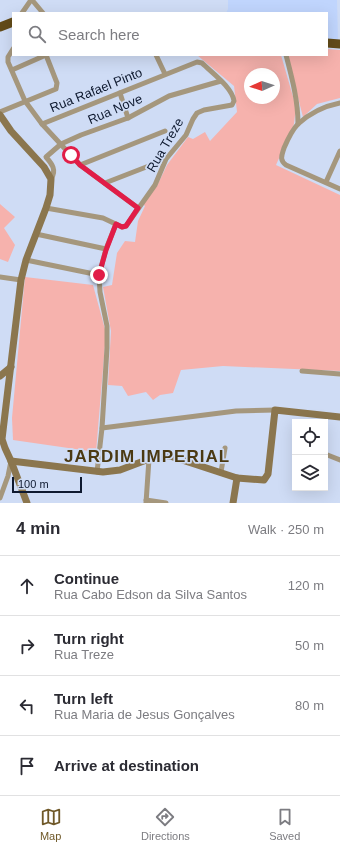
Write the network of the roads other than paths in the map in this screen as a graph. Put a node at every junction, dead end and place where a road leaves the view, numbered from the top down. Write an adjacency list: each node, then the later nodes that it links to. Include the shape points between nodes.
1 (32, 0): 2 (street); 3 (street)
2 (23, 12)
3 (42, 12)
4 (12, 22): 5 (highway)
5 (0, 26)
6 (328, 43): 7 (highway)
7 (340, 44)
8 (12, 50): 14 (street, via 8,59)
9 (44, 56): 14 (street)
10 (46, 56): 18 (street, via 57,83 56,89)
11 (156, 56): 15 (street)
12 (286, 56): 23 (street, via 296,94)
13 (202, 63): 15 (street, Rua Rafael Pinto, via 194,63); 16 (street, Rua Treze)
14 (12, 70): 18 (street)
15 (165, 74): 17 (street, Rua Rafael Pinto)
16 (221, 81): 21 (street, Rua Nove, via 169,96); 34 (street, Rua Treze, via 233,96 232,105 197,113 186,135 166,159 155,185)
17 (120, 93): 21 (street); 22 (street, Rua Rafael Pinto)
18 (25, 101): 20 (street); 22 (street)
19 (340, 103): 23 (street, via 318,110)
20 (0, 113): 29 (street, via 11,131 44,167)
21 (128, 118): 25 (street, Rua Nove)
22 (42, 124): 25 (street)
23 (298, 124): 30 (street, via 286,143 281,160 286,165)
24 (165, 131): 28 (street)
25 (61, 144): 28 (street); 29 (street, Rua Nove, via 46,157 53,165)
26 (340, 151): 30 (street)
27 (154, 164): 31 (street)
28 (80, 165): 31 (street)
29 (51, 179): 33 (street)
30 (326, 182): 32 (street)
31 (105, 183): 34 (street)
32 (340, 189)
33 (46, 208): 35 (street, via 103,218); 36 (street)
34 (138, 208): 35 (street, Rua Treze, via 128,224 122,227)
35 (116, 224): 37 (street)
36 (36, 234): 37 (street); 38 (street)
37 (106, 250): 39 (street)
38 (26, 260): 39 (street); 41 (street)
39 (99, 275): 49 (street, via 107,326)
40 (0, 277): 41 (street)
41 (21, 280): 42 (street)
42 (11, 366): 45 (street); 48 (street)
43 (302, 371): 44 (street)
44 (340, 374)
45 (0, 376)
46 (275, 410): 47 (street); 49 (street, via 236,411); 57 (street, via 266,479)
47 (340, 417)
48 (2, 422): 54 (street, via 3,443)
49 (102, 428): 55 (street)
50 (225, 448): 56 (street)
51 (328, 455): 53 (street)
52 (150, 459): 55 (street, via 120,470); 56 (street, via 170,456); 59 (street)
53 (340, 460)
54 (11, 461): 55 (street); 58 (street); 60 (street)
55 (97, 472)
56 (221, 472): 57 (street)
57 (237, 478): 62 (street)
58 (0, 498)
59 (146, 502): 61 (street)
60 (27, 503)
61 (166, 503)
62 (233, 503)

